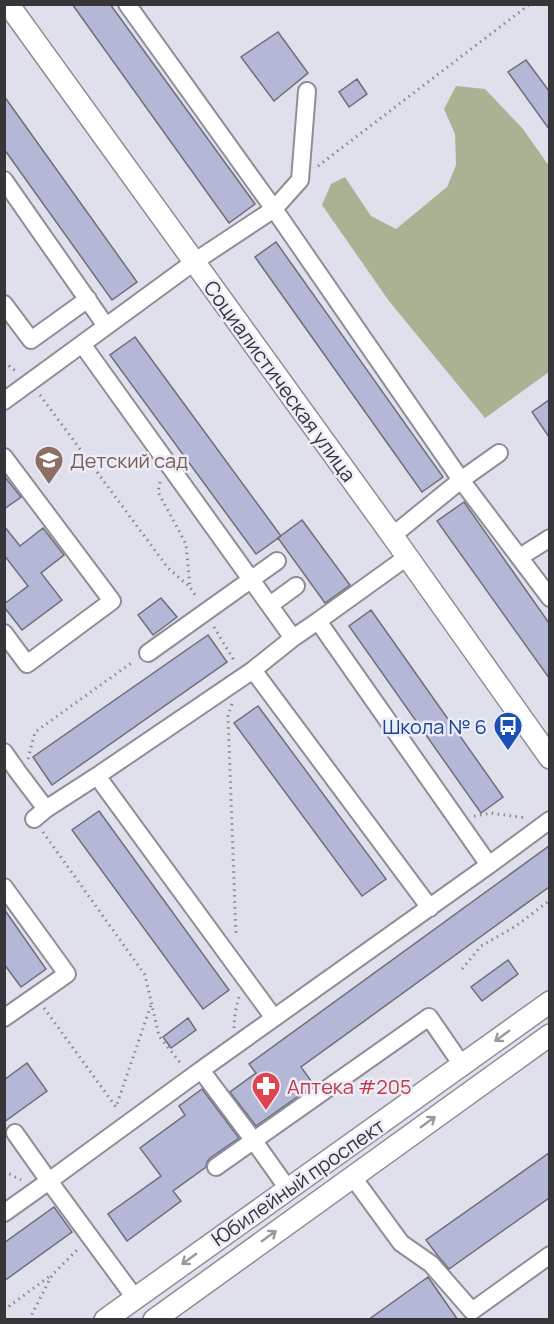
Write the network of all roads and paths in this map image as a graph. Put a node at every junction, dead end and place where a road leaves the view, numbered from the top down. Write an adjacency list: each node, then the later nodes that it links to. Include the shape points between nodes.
1 (8, 4): 8 (main road, Социалистическая улица)
2 (127, 4): 7 (lane)
3 (530, 4): 6 (path)
4 (307, 91): 6 (lane)
5 (4, 180): 9 (lane)
6 (300, 180): 7 (lane)
7 (274, 209): 8 (lane); 19 (lane)
8 (194, 262): 11 (lane); 20 (main road, Социалистическая улица)
9 (88, 299): 10 (lane, via 31,340); 11 (lane)
10 (4, 304)
11 (106, 326): 12 (lane)
12 (82, 344): 14 (lane); 18 (lane)
13 (4, 362): 14 (path)
14 (31, 382): 15 (lane); 27 (path, via 168,568)
15 (4, 401)
16 (498, 453): 19 (lane)
17 (4, 457): 32 (lane, via 112,602 27,664)
18 (165, 460): 25 (lane); 27 (path, via 158,492 186,544)
19 (461, 480): 20 (lane); 22 (lane)
20 (392, 536): 23 (main road, Социалистическая улица)
21 (549, 538): 22 (lane)
22 (520, 557): 28 (lane)
23 (407, 558): 31 (lane); 37 (main road, Социалистическая улица)
24 (277, 561): 25 (lane)
25 (251, 579): 29 (lane); 30 (lane)
26 (296, 586): 29 (lane)
27 (190, 587): 30 (path)
28 (549, 598)
29 (270, 605): 33 (lane)
30 (206, 613): 34 (lane); 35 (path)
31 (318, 621): 33 (lane); 41 (lane)
32 (4, 633)
33 (293, 638): 35 (lane)
34 (148, 653): 38 (path, via 35,732 27,763)
35 (248, 673): 39 (lane); 46 (lane); 47 (path, via 228,715)
36 (4, 752): 38 (lane)
37 (549, 758)
38 (18, 771): 40 (lane)
39 (97, 776): 40 (lane); 47 (lane)
40 (40, 814): 51 (path, via 145,975)
41 (457, 819): 42 (path, via 491,813); 43 (lane)
42 (549, 821): 43 (lane)
43 (489, 866): 46 (lane)
44 (4, 887): 49 (lane, via 67,974)
45 (549, 900): 48 (path, via 516,926 481,946)
46 (430, 908): 53 (lane)
47 (237, 968): 53 (lane); 55 (path, via 240,994)
48 (462, 969)
49 (36, 996): 51 (path, via 116,1107); 52 (lane)
50 (549, 1002): 56 (main road, Юбилейный проспект, one-way to 56)
51 (151, 1004): 57 (path, via 159,1036)
52 (4, 1018)
53 (274, 1018): 55 (lane)
54 (549, 1035): 61 (main road, Юбилейный проспект, one-way to 54)
55 (232, 1047): 57 (lane)
56 (462, 1065): 59 (lane, via 429,1017); 63 (main road, Юбилейный проспект)
57 (196, 1074): 59 (lane); 62 (lane)
58 (15, 1133): 62 (lane)
59 (254, 1141): 60 (lane); 63 (lane)
60 (216, 1167)
61 (352, 1176): 64 (main road, Юбилейный проспект); 71 (lane, via 401,1243 431,1264)
62 (49, 1181): 65 (lane); 66 (lane)
63 (295, 1184): 64 (lane); 69 (main road, Юбилейный проспект, one-way to 69)
64 (318, 1201): 74 (main road, Юбилейный проспект, one-way to 64)
65 (4, 1214)
66 (90, 1237): 68 (path); 69 (lane)
67 (549, 1255): 71 (lane)
68 (52, 1275): 70 (path); 72 (path)
69 (135, 1298): 73 (main road, Юбилейный проспект)
70 (4, 1310)
71 (473, 1315)
72 (29, 1320)
73 (105, 1320)
74 (154, 1320)

